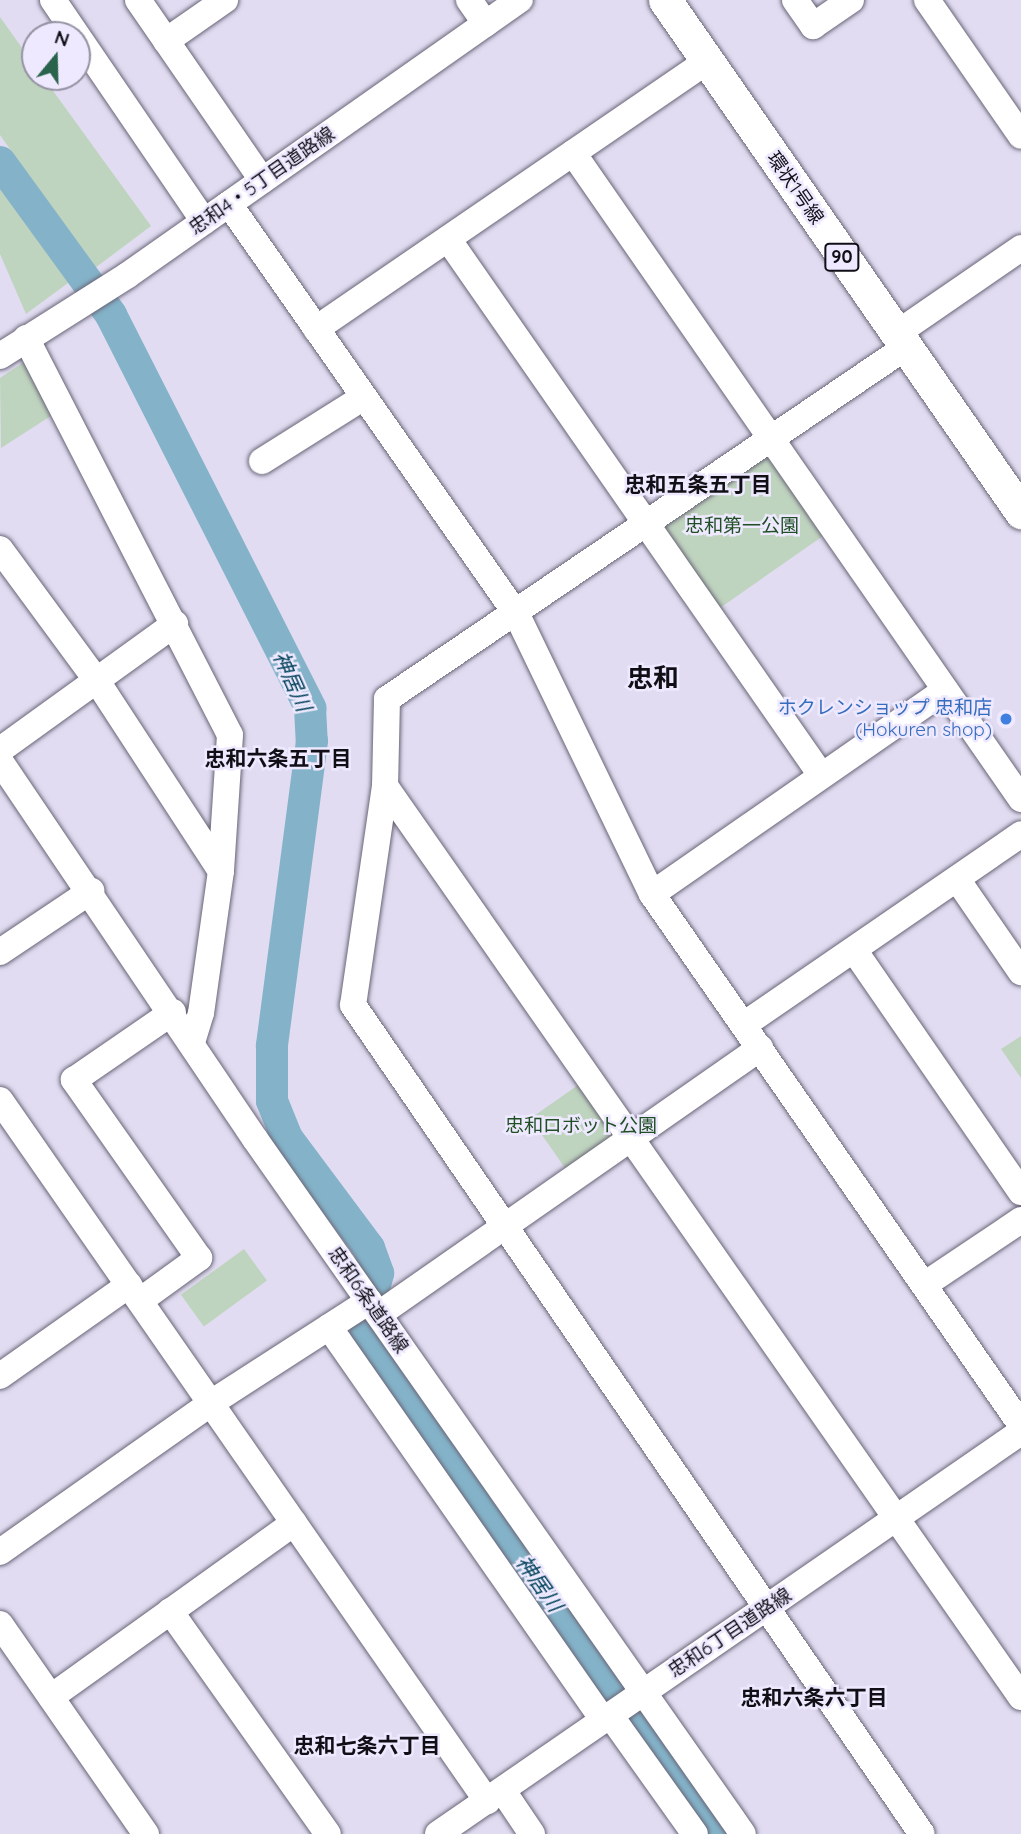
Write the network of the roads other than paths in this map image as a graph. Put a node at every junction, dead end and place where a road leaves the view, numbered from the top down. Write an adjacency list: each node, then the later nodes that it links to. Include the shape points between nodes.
1 (53, 0): 17 (street)
2 (138, 0): 11 (street)
3 (225, 0): 11 (street)
4 (469, 0): 10 (street)
5 (520, 0): 10 (street, 忠和4・5丁目道路線)
6 (665, 0): 12 (main road, 環状1号線 / 90)
7 (795, 0): 8 (street, via 813,26)
8 (851, 0)
9 (927, 0): 13 (street)
10 (486, 24): 15 (street, 忠和4・5丁目道路線)
11 (166, 41): 15 (street)
12 (708, 61): 14 (street); 22 (main road, 環状1号線 / 90)
13 (1021, 136)
14 (573, 153): 18 (street); 25 (street)
15 (262, 180): 16 (street, 忠和4・5丁目道路線)
16 (229, 204): 17 (street, 忠和4・5丁目道路線); 20 (street)
17 (204, 221): 21 (street, 忠和4・5丁目道路線)
18 (448, 239): 20 (street); 28 (street)
19 (1021, 248): 22 (street)
20 (316, 328): 24 (street)
21 (26, 338): 23 (street, 忠和4・5丁目道路線); 31 (street)
22 (901, 341): 25 (street); 27 (main road, 環状1号線 / 90)
23 (0, 356)
24 (364, 397): 26 (street); 30 (street)
25 (772, 441): 28 (street); 33 (street)
26 (262, 461)
27 (1021, 512)
28 (649, 525): 30 (street); 35 (street)
29 (0, 549): 32 (street)
30 (517, 615): 37 (street, via 387,699); 43 (street)
31 (175, 624): 32 (street); 40 (street, via 230,735)
32 (97, 681): 34 (street); 40 (street)
33 (944, 690): 35 (street); 38 (street)
34 (0, 750)
35 (821, 775): 43 (street)
36 (4, 776): 42 (street, 忠和6条道路線)
37 (385, 786): 52 (street); 55 (street, via 353,1005)
38 (1021, 799)
39 (1021, 834): 41 (street)
40 (221, 872): 49 (street, via 201,1013)
41 (957, 879): 44 (street); 46 (street)
42 (91, 891): 45 (street); 47 (street, 忠和6条道路線)
43 (652, 894): 48 (street)
44 (854, 950): 48 (street); 53 (street)
45 (0, 952)
46 (1021, 972)
47 (173, 1012): 49 (street, 忠和6条道路線); 57 (street, via 74,1080 199,1258)
48 (745, 1024): 50 (street)
49 (192, 1043): 58 (street, 忠和6条道路線)
50 (761, 1048): 52 (street); 56 (street)
51 (0, 1100): 57 (street)
52 (633, 1136): 55 (street); 64 (street)
53 (1021, 1192)
54 (1021, 1220): 56 (street)
55 (504, 1227): 58 (street); 67 (street)
56 (924, 1285): 62 (street)
57 (135, 1293): 60 (street); 61 (street)
58 (374, 1308): 59 (street); 72 (street, 忠和6条道路線)
59 (330, 1327): 61 (street); 72 (street)
60 (2, 1370)
61 (211, 1403): 65 (street); 66 (street)
62 (1021, 1425)
63 (1021, 1432): 64 (street, 忠和6丁目道路線)
64 (898, 1517): 67 (street, 忠和6丁目道路線); 71 (street)
65 (294, 1523): 68 (street); 73 (street)
66 (0, 1552)
67 (766, 1608): 72 (street, 忠和6丁目道路線); 80 (street)
68 (170, 1611): 70 (street); 75 (street)
69 (0, 1624): 70 (street)
70 (51, 1697): 74 (street)
71 (1021, 1697)
72 (621, 1708): 73 (street, 忠和6丁目道路線); 78 (street); 79 (street, 忠和6条道路線)
73 (495, 1796): 76 (street, 忠和6丁目道路線); 77 (street)
74 (146, 1834)
75 (328, 1834)
76 (438, 1834)
77 (532, 1834)
78 (695, 1834)
79 (743, 1834)
80 (922, 1834)

